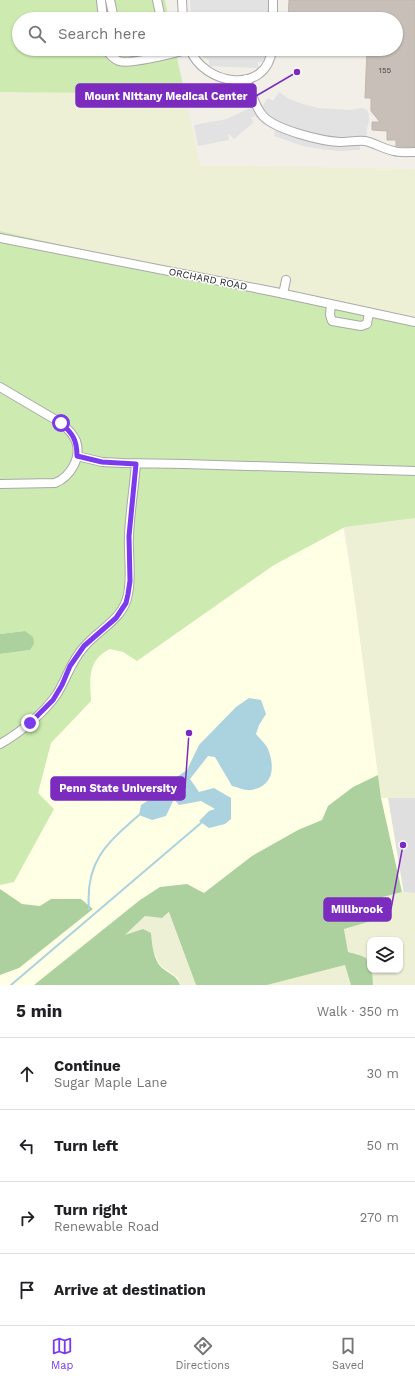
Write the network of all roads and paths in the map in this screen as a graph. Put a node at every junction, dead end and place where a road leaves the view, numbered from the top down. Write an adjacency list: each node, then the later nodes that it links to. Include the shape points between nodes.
1 (101, 0): 6 (street)
2 (110, 0): 7 (street)
3 (157, 0): 8 (street)
4 (182, 0): 9 (street)
5 (273, 0): 10 (street)
6 (102, 12)
7 (113, 12)
8 (160, 12)
9 (183, 12)
10 (272, 12)
11 (111, 56): 12 (street, via 118,61 129,63)
12 (160, 56)
13 (193, 56): 15 (street, via 202,68 213,75 232,80)
14 (271, 56): 15 (street, via 263,70)
15 (246, 79): 16 (street, via 262,115 284,128 325,141 362,141 395,152)
16 (415, 152)
17 (0, 238): 19 (street, ORCHARD ROAD)
18 (286, 280): 19 (street)
19 (283, 294): 20 (street, ORCHARD ROAD)
20 (332, 304): 21 (street, ORCHARD ROAD); 21 (street, via 332,320 361,326 367,324)
21 (369, 312): 22 (street, ORCHARD ROAD)
22 (415, 322)
23 (0, 387): 24 (street, via 68,429 76,441)
24 (77, 456): 25 (street, via 102,462); 27 (street, via 68,474 55,483)
25 (136, 464): 26 (street); 28 (street, via 129,536 130,581 126,603 116,618 84,646 53,700 30,723)
26 (415, 471)
27 (0, 484)
28 (0, 744)

